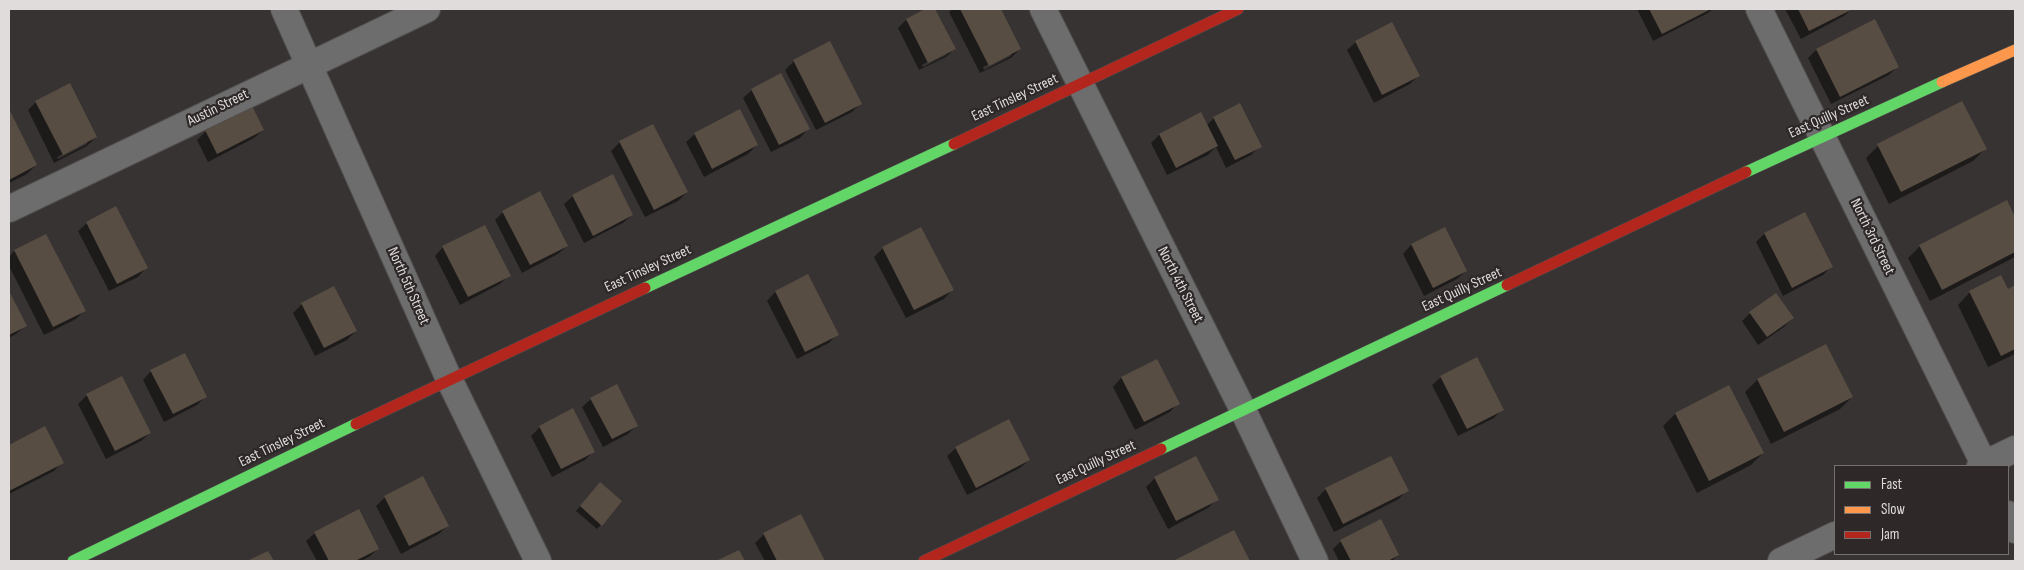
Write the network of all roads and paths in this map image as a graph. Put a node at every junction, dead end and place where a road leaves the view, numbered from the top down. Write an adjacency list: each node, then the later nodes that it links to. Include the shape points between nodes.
1 (284, 9): 7 (street, North 5th Street)
2 (427, 9): 7 (street, Austin Street)
3 (1043, 9): 8 (street, North 4th Street)
4 (1238, 9): 8 (street, East Tinsley Street)
5 (1759, 9): 9 (street, North 3rd Street)
6 (2015, 50): 9 (street, East Quilly Street)
7 (309, 65): 10 (street, Austin Street); 11 (street, North 5th Street)
8 (1080, 85): 11 (street, East Tinsley Street); 12 (street, North 4th Street)
9 (1822, 136): 12 (street, East Quilly Street); 14 (street, North 3rd Street)
10 (9, 209)
11 (449, 379): 19 (street, East Tinsley Street); 20 (street, North 5th Street)
12 (1243, 410): 21 (street, East Quilly Street); 22 (street, North 4th Street)
13 (2015, 449): 15 (street)
14 (1983, 465)
15 (1985, 465)
16 (2009, 516): 17 (street)
17 (2015, 530)
18 (1834, 536): 23 (street)
19 (73, 561)
20 (538, 561)
21 (924, 561)
22 (1315, 561)
23 (1781, 561)

